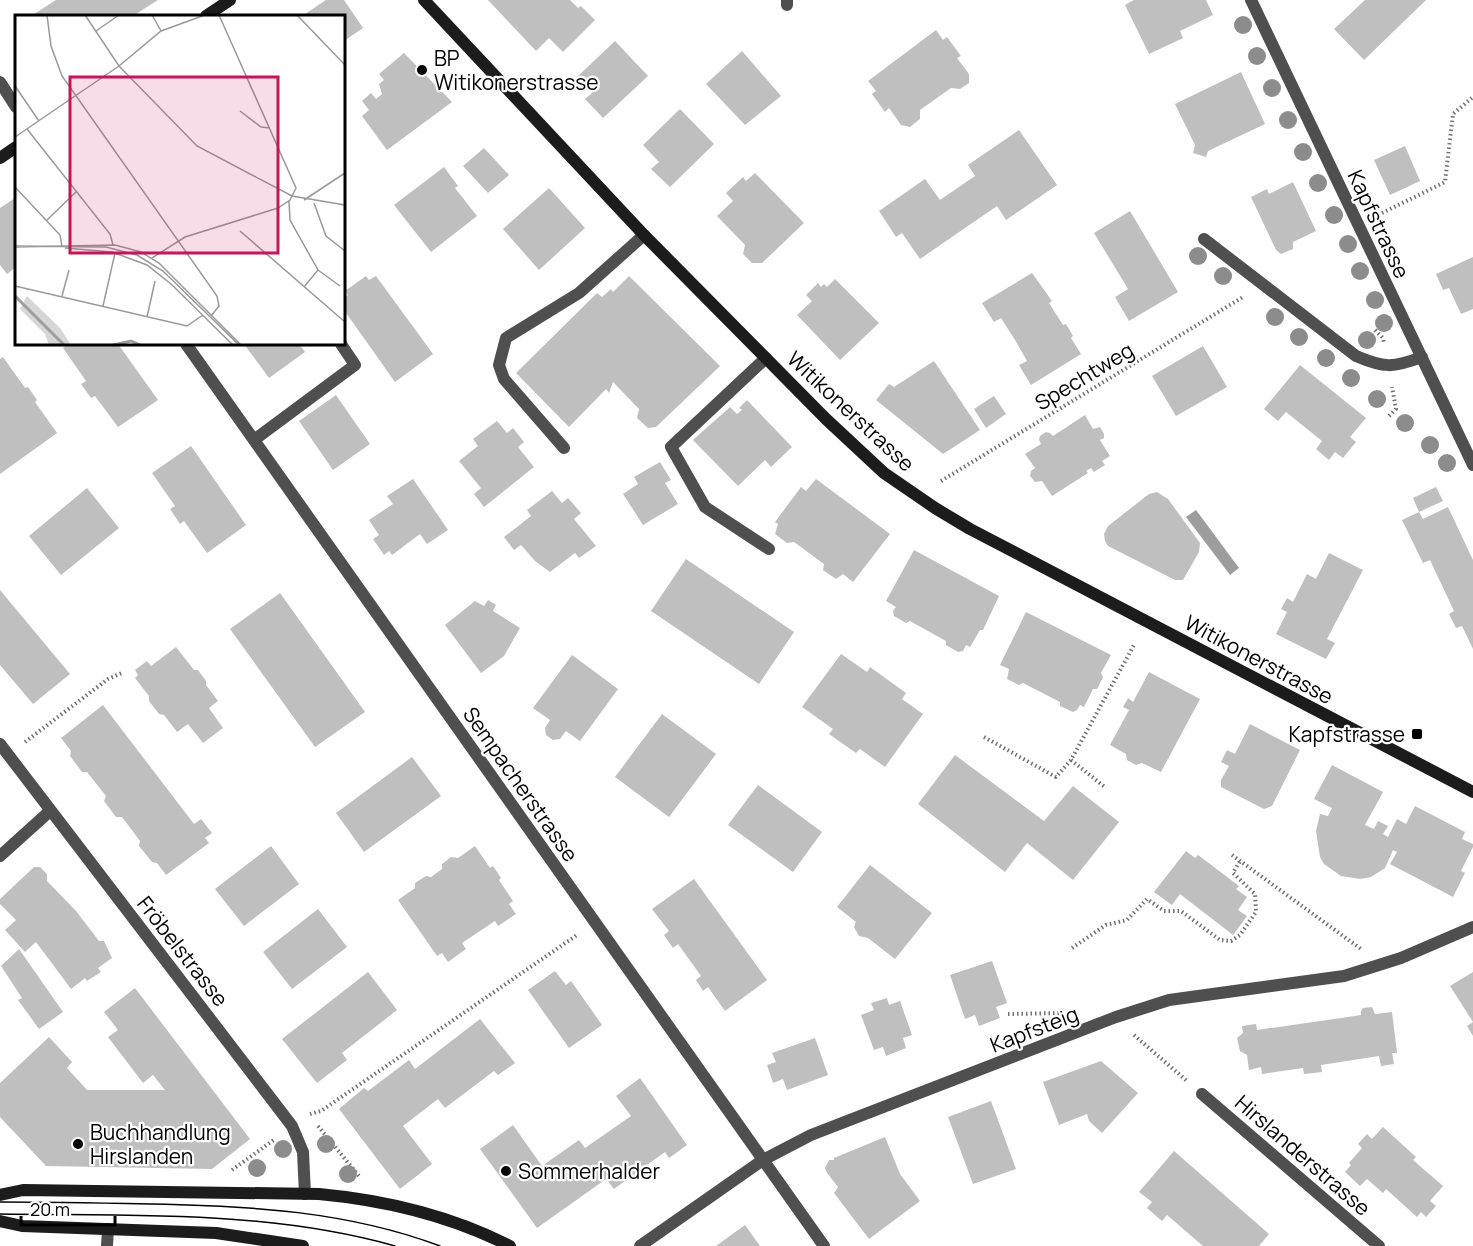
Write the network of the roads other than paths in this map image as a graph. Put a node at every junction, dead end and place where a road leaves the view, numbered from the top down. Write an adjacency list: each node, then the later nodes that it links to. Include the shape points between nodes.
1 (230, 0): 4 (main road)
2 (424, 0): 9 (main road, Witikonerstrasse)
3 (1251, 0): 13 (street, Kapfstrasse)
4 (208, 15)
5 (0, 82): 6 (street)
6 (15, 105)
7 (15, 148): 8 (main road)
8 (0, 158)
9 (644, 235): 14 (main road, Witikonerstrasse); 16 (street, via 579,293 506,338 499,365 504,379)
10 (1204, 239): 13 (street, via 1356,356 1388,366)
11 (187, 345): 15 (street, Sempacherstrasse)
12 (342, 345): 15 (street, via 355,365)
13 (1422, 357): 17 (street, Kapfstrasse)
14 (766, 358): 18 (street, via 671,447 705,507); 20 (main road, Witikonerstrasse, via 884,473 935,508)
15 (254, 440): 25 (street, Sempacherstrasse)
16 (564, 448)
17 (1473, 465)
18 (769, 549)
19 (0, 744): 21 (street, Fröbelstrasse)
20 (1473, 792)
21 (50, 811): 22 (street); 26 (street, Fröbelstrasse, via 292,1126 303,1152)
22 (0, 856)
23 (1473, 927): 25 (street, Kapfsteig, via 1344,976 1169,1000 811,1135)
24 (1202, 1094): 35 (street, Hirslanderstrasse)
25 (763, 1160): 33 (street, Kapfsteig); 34 (street, Sempacherstrasse)
26 (305, 1194): 27 (main road, via 23,1190); 32 (main road, via 344,1196 411,1209)
27 (0, 1195)
28 (0, 1221): 29 (main road, via 22,1226)
29 (108, 1228): 30 (street); 31 (main road, via 224,1233)
30 (107, 1246)
31 (303, 1246)
32 (510, 1246)
33 (640, 1246)
34 (824, 1246)
35 (1379, 1246)

